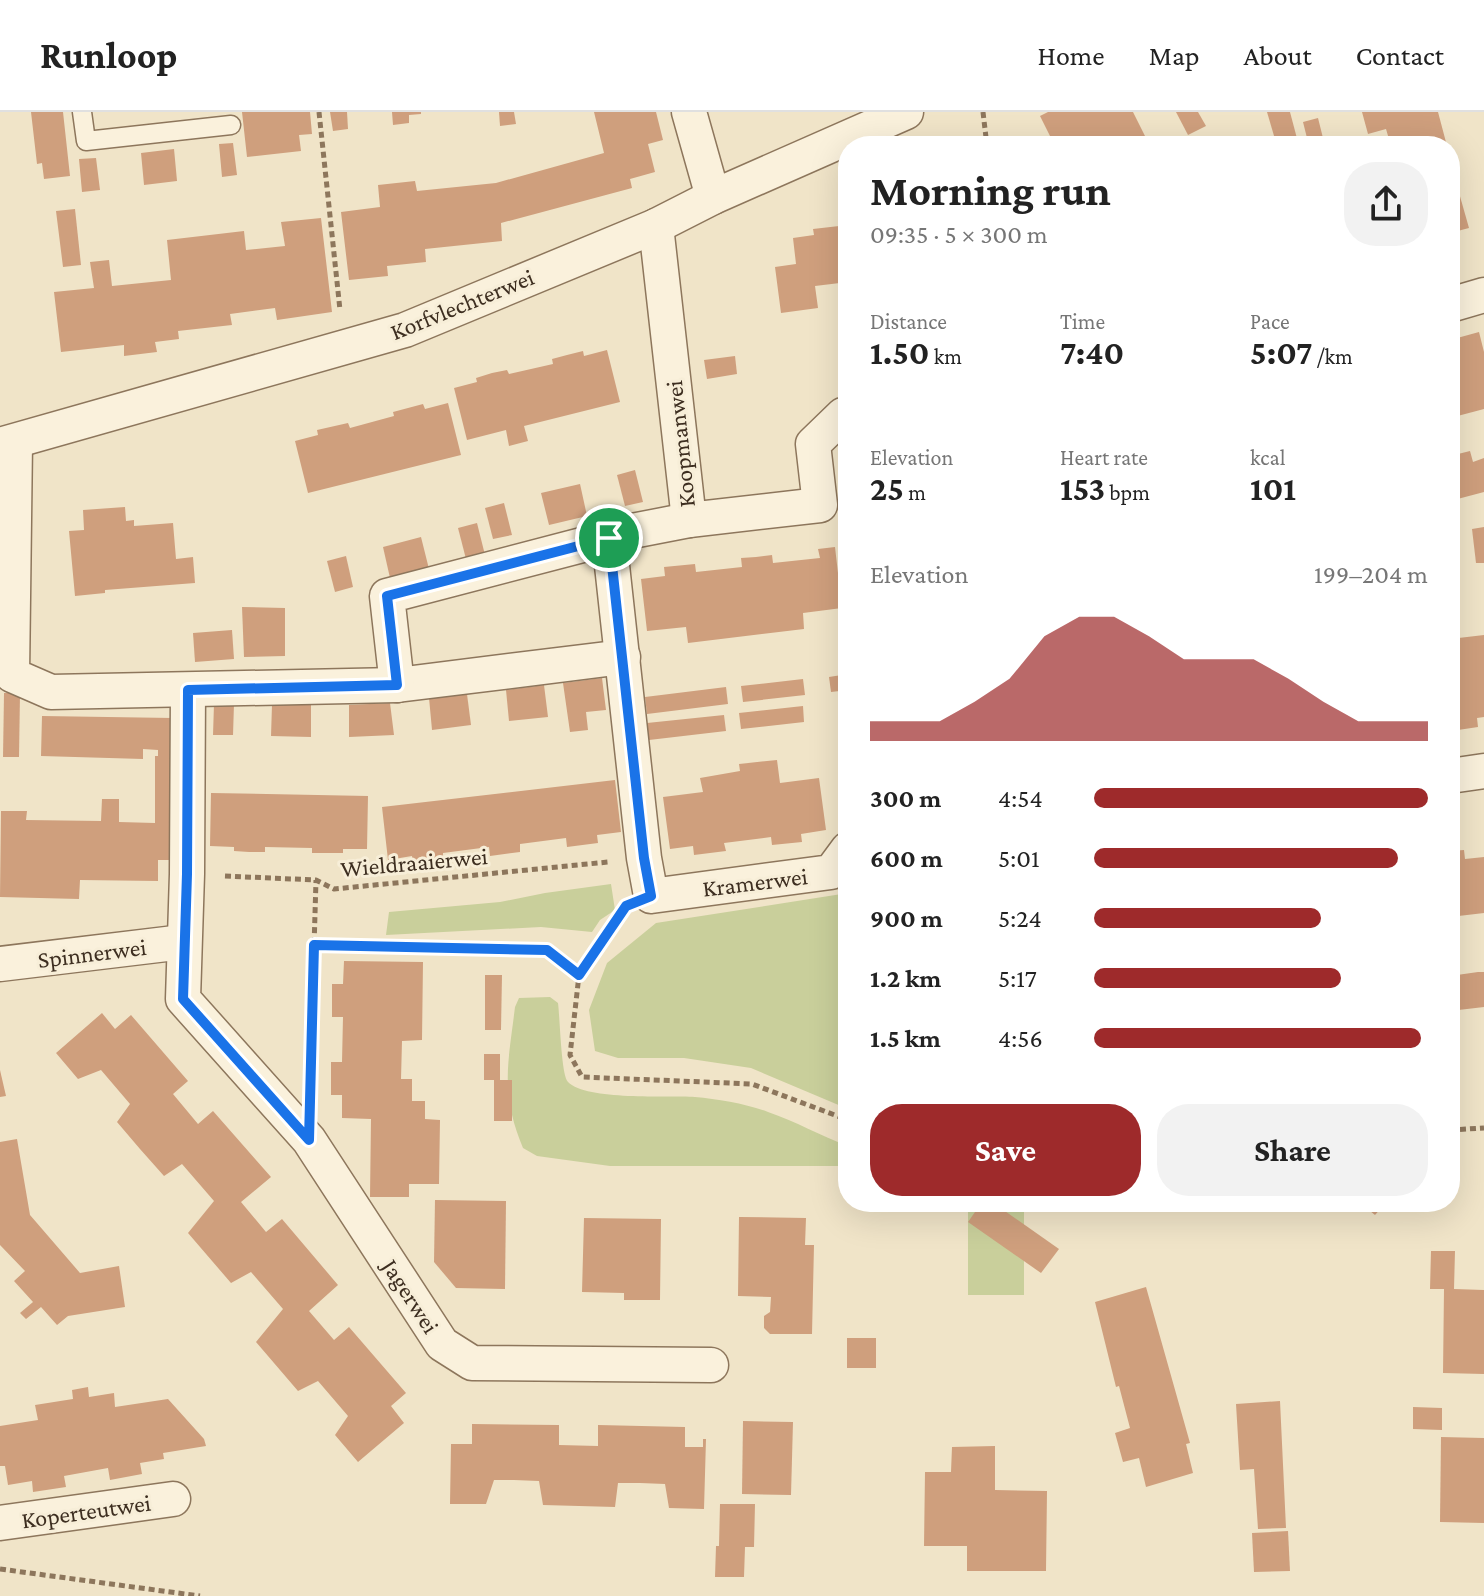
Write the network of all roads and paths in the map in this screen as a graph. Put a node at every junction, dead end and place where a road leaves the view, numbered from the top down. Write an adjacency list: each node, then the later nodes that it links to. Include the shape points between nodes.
1 (82, 112): 6 (lane, via 86,141)
2 (319, 112): 14 (path)
3 (689, 112): 10 (street)
4 (906, 112): 7 (street, Korfvlechterwei)
5 (983, 112): 8 (path)
6 (231, 125)
7 (852, 136)
8 (986, 136)
9 (838, 142): 10 (street, Korfvlechterwei)
10 (713, 197): 11 (street, Korfvlechterwei)
11 (656, 226): 14 (street, Korfvlechterwei, via 405,330); 17 (street, Koopmanwei)
12 (1484, 295): 13 (street)
13 (1460, 302)
14 (344, 347): 16 (street, Korfvlechterwei)
15 (838, 420): 17 (street, Koopmanwei, via 813,444 820,505)
16 (8, 444): 21 (street, via 12,675 51,692)
17 (689, 520): 18 (street)
18 (609, 538): 19 (street); 20 (street, via 387,596)
19 (623, 657): 20 (street); 24 (street)
20 (397, 685): 21 (street)
21 (188, 690): 26 (street, Jagerwei)
22 (1484, 771): 23 (street)
23 (1460, 775)
24 (644, 858): 27 (path, Wieldraaierwei, via 334,889); 28 (street)
25 (838, 863): 28 (street, Kramerwei, via 831,872)
26 (187, 874): 27 (path, Wieldraaierwei); 29 (street, Jagerwei)
27 (316, 880): 30 (path)
28 (651, 896): 32 (path, via 626,906)
29 (183, 942): 31 (street, Spinnerwei); 36 (street, Jagerwei, via 183,999)
30 (314, 945): 32 (path, via 547,950); 36 (path)
31 (0, 964)
32 (579, 975): 33 (path, via 570,1055 582,1077 752,1084)
33 (838, 1116)
34 (1484, 1128): 35 (path)
35 (1460, 1129)
36 (309, 1140): 37 (street, Jagerwei, via 442,1344 472,1363)
37 (711, 1365)
38 (173, 1499): 39 (street, Koperteutwei)
39 (0, 1523)
40 (0, 1569): 41 (path)
41 (200, 1596)

